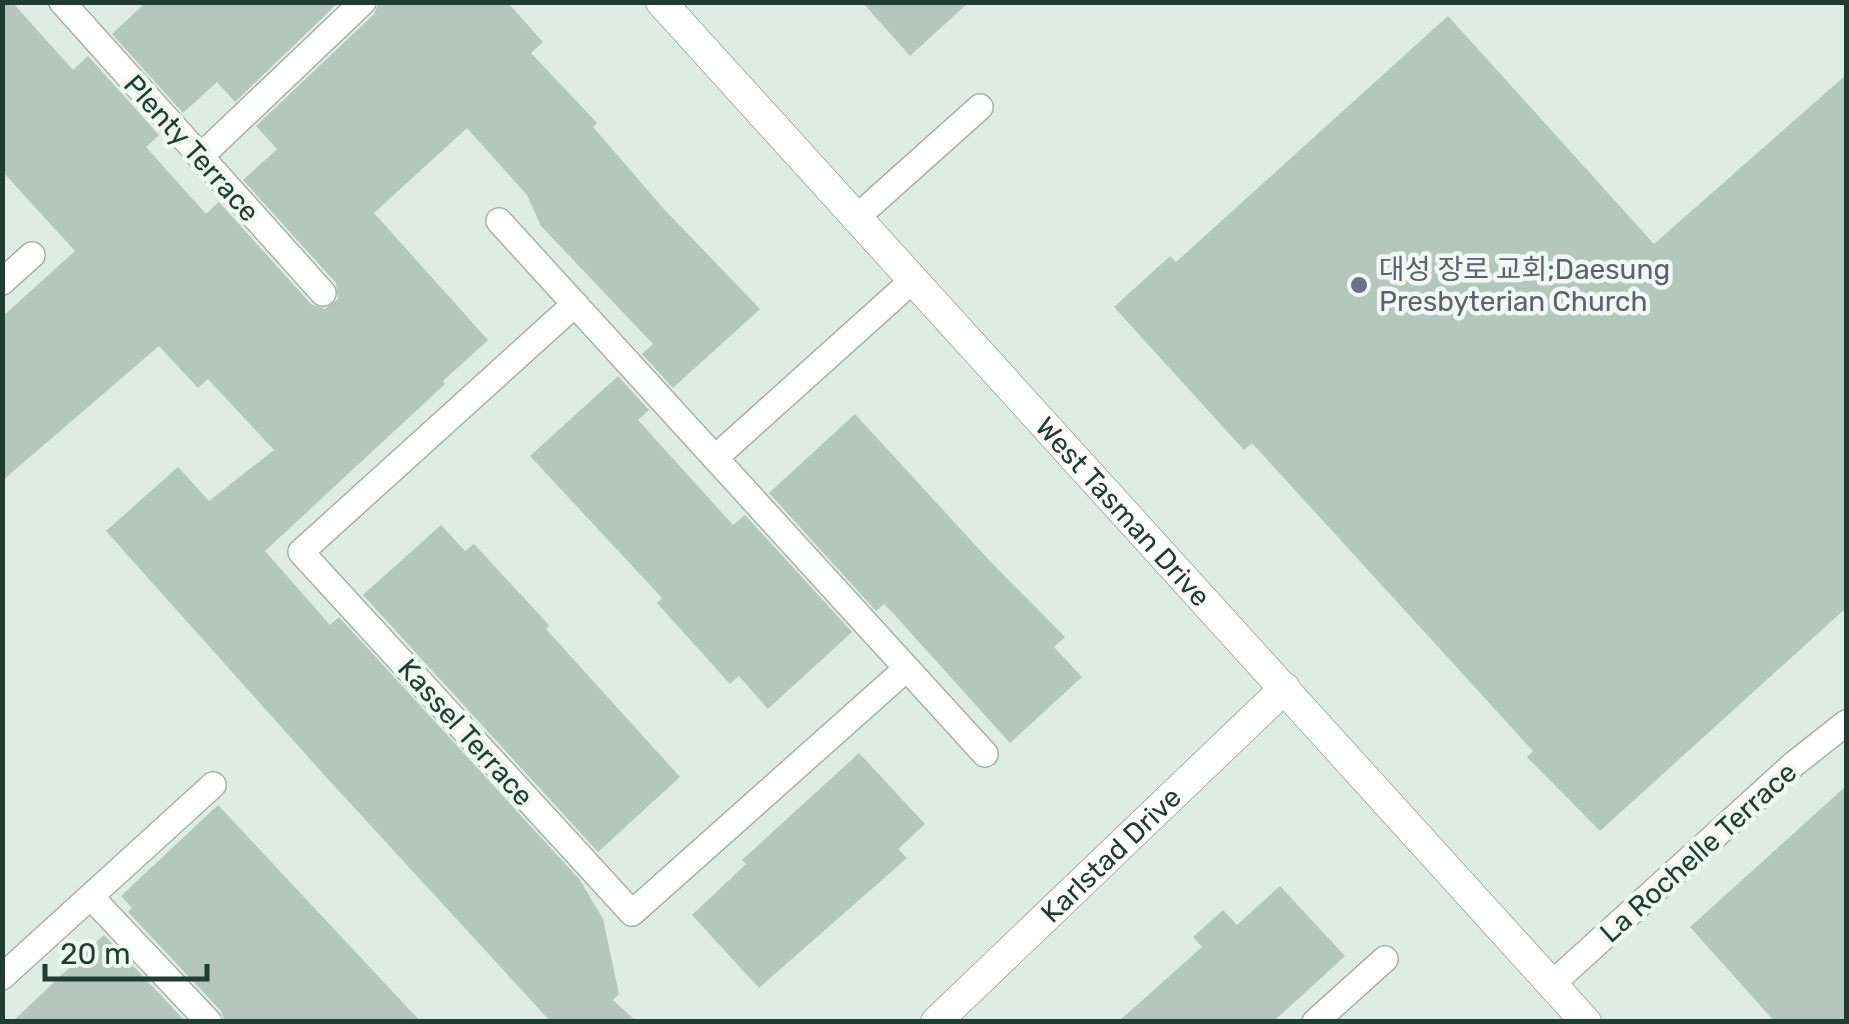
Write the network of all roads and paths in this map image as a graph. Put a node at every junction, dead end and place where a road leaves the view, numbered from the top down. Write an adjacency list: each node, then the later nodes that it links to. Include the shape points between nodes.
1 (62, 2): 5 (lane, Plenty Terrace)
2 (363, 2): 5 (lane)
3 (661, 2): 6 (street, West Tasman Drive)
4 (980, 107): 6 (lane)
5 (200, 157): 11 (lane, Plenty Terrace)
6 (856, 218): 9 (street, West Tasman Drive)
7 (499, 221): 12 (lane)
8 (32, 255): 10 (lane)
9 (913, 280): 13 (lane); 15 (street, West Tasman Drive)
10 (2, 282)
11 (323, 293)
12 (575, 304): 13 (lane); 14 (lane, Kassel Terrace, via 301,552 632,913)
13 (715, 458): 14 (lane)
14 (906, 669): 17 (lane)
15 (1285, 688): 22 (street, West Tasman Drive); 24 (street, Karlstad Drive)
16 (1846, 723): 22 (lane, La Rochelle Terrace)
17 (985, 754)
18 (213, 785): 19 (lane)
19 (92, 897): 21 (lane); 23 (lane)
20 (1386, 958): 25 (lane)
21 (2, 978)
22 (1552, 984): 26 (street, West Tasman Drive)
23 (209, 1022)
24 (936, 1022)
25 (1315, 1022)
26 (1586, 1022)

